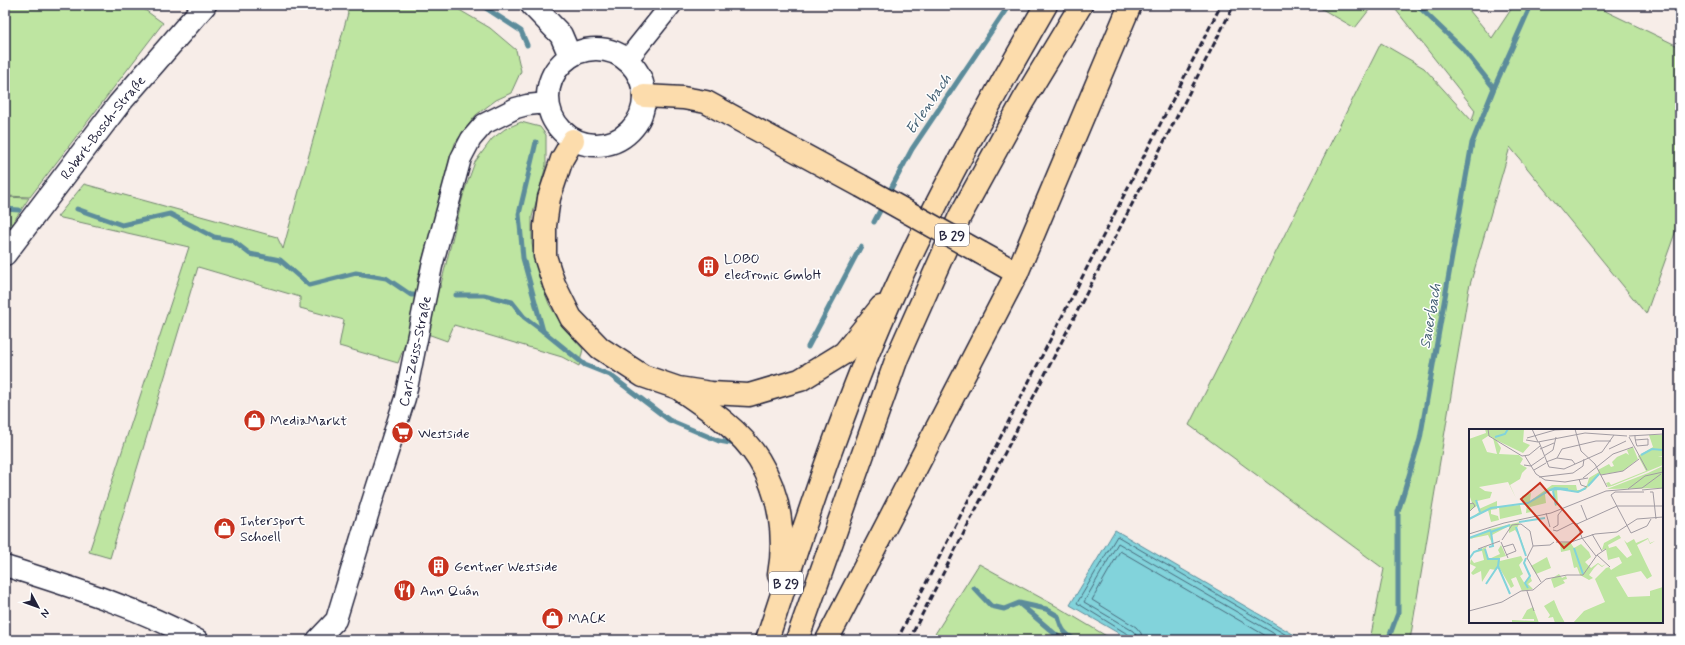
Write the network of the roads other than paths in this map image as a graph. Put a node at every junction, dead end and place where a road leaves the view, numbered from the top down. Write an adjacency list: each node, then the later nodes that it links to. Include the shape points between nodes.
1 (205, 5): 12 (street, Robert-Bosch-Straße, via 119,104)
2 (532, 5): 7 (street, via 561,36)
3 (671, 5): 8 (street)
4 (1046, 5): 14 (highway, B 29, via 994,94 937,202)
5 (1081, 5): 20 (highway, B 29, via 1023,101 960,216 897,358)
6 (1130, 5): 13 (highway)
7 (570, 56): 8 (street, via 584,50 599,49 614,52); 10 (street, via 559,65 552,76)
8 (627, 60): 9 (street, via 642,82)
9 (644, 96): 11 (street, via 642,111 635,125 624,136 611,144 598,146 585,145); 13 (highway, bridge, via 706,102)
10 (547, 103): 11 (street, via 560,131); 19 (street, Carl-Zeiss-Straße, via 516,108 484,124 471,139 461,158 432,266 405,398 336,620)
11 (573, 140): 15 (highway, via 562,160 549,198 545,226 545,256 554,284 571,318 600,348 643,376)
12 (5, 254)
13 (1017, 273): 21 (highway)
14 (897, 287): 15 (highway, via 844,353 800,380 749,395); 17 (highway, B 29, via 860,374 827,463)
15 (678, 388): 17 (highway, via 712,412 742,438 759,460 769,479 780,511 782,556)
16 (5, 566): 18 (street, via 111,601)
17 (767, 639)
18 (198, 640)
19 (317, 640)
20 (797, 640)
21 (827, 640)

